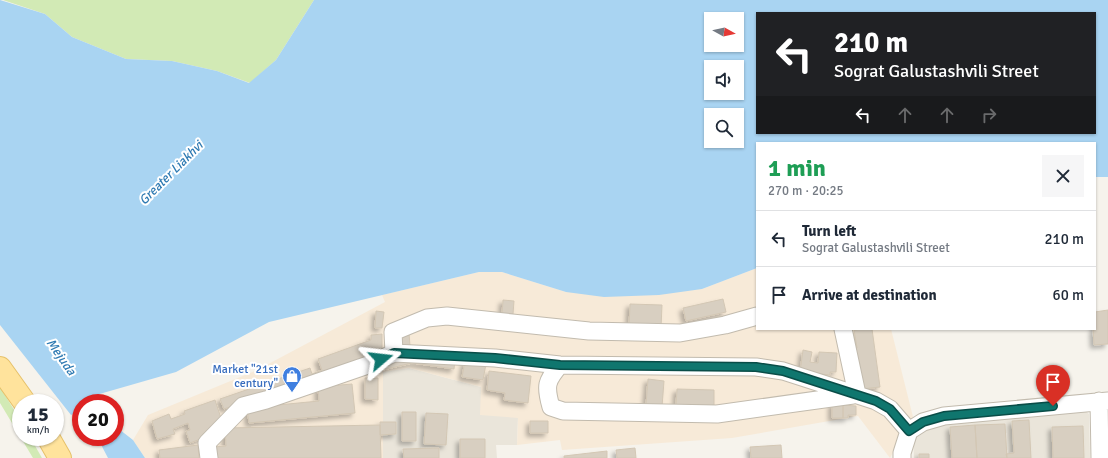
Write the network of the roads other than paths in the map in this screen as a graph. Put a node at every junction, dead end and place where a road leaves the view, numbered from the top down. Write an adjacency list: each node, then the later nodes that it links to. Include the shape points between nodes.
1 (756, 316): 3 (street, via 680,333 589,331 447,316 427,318 393,332)
2 (843, 330): 7 (street)
3 (394, 353): 4 (street, via 495,358); 12 (street, via 368,365 243,406 207,443)
4 (560, 365): 7 (street, via 756,367 783,371); 7 (street, via 550,376 547,392 551,407 563,411 717,414)
5 (0, 368): 6 (main road)
6 (19, 394)
7 (857, 394): 9 (street, via 890,409)
8 (1104, 401): 9 (street, via 944,416 923,422); 14 (street)
9 (909, 431): 13 (street)
10 (53, 446): 11 (main road)
11 (60, 458)
12 (209, 458)
13 (902, 458)
14 (1100, 458)

